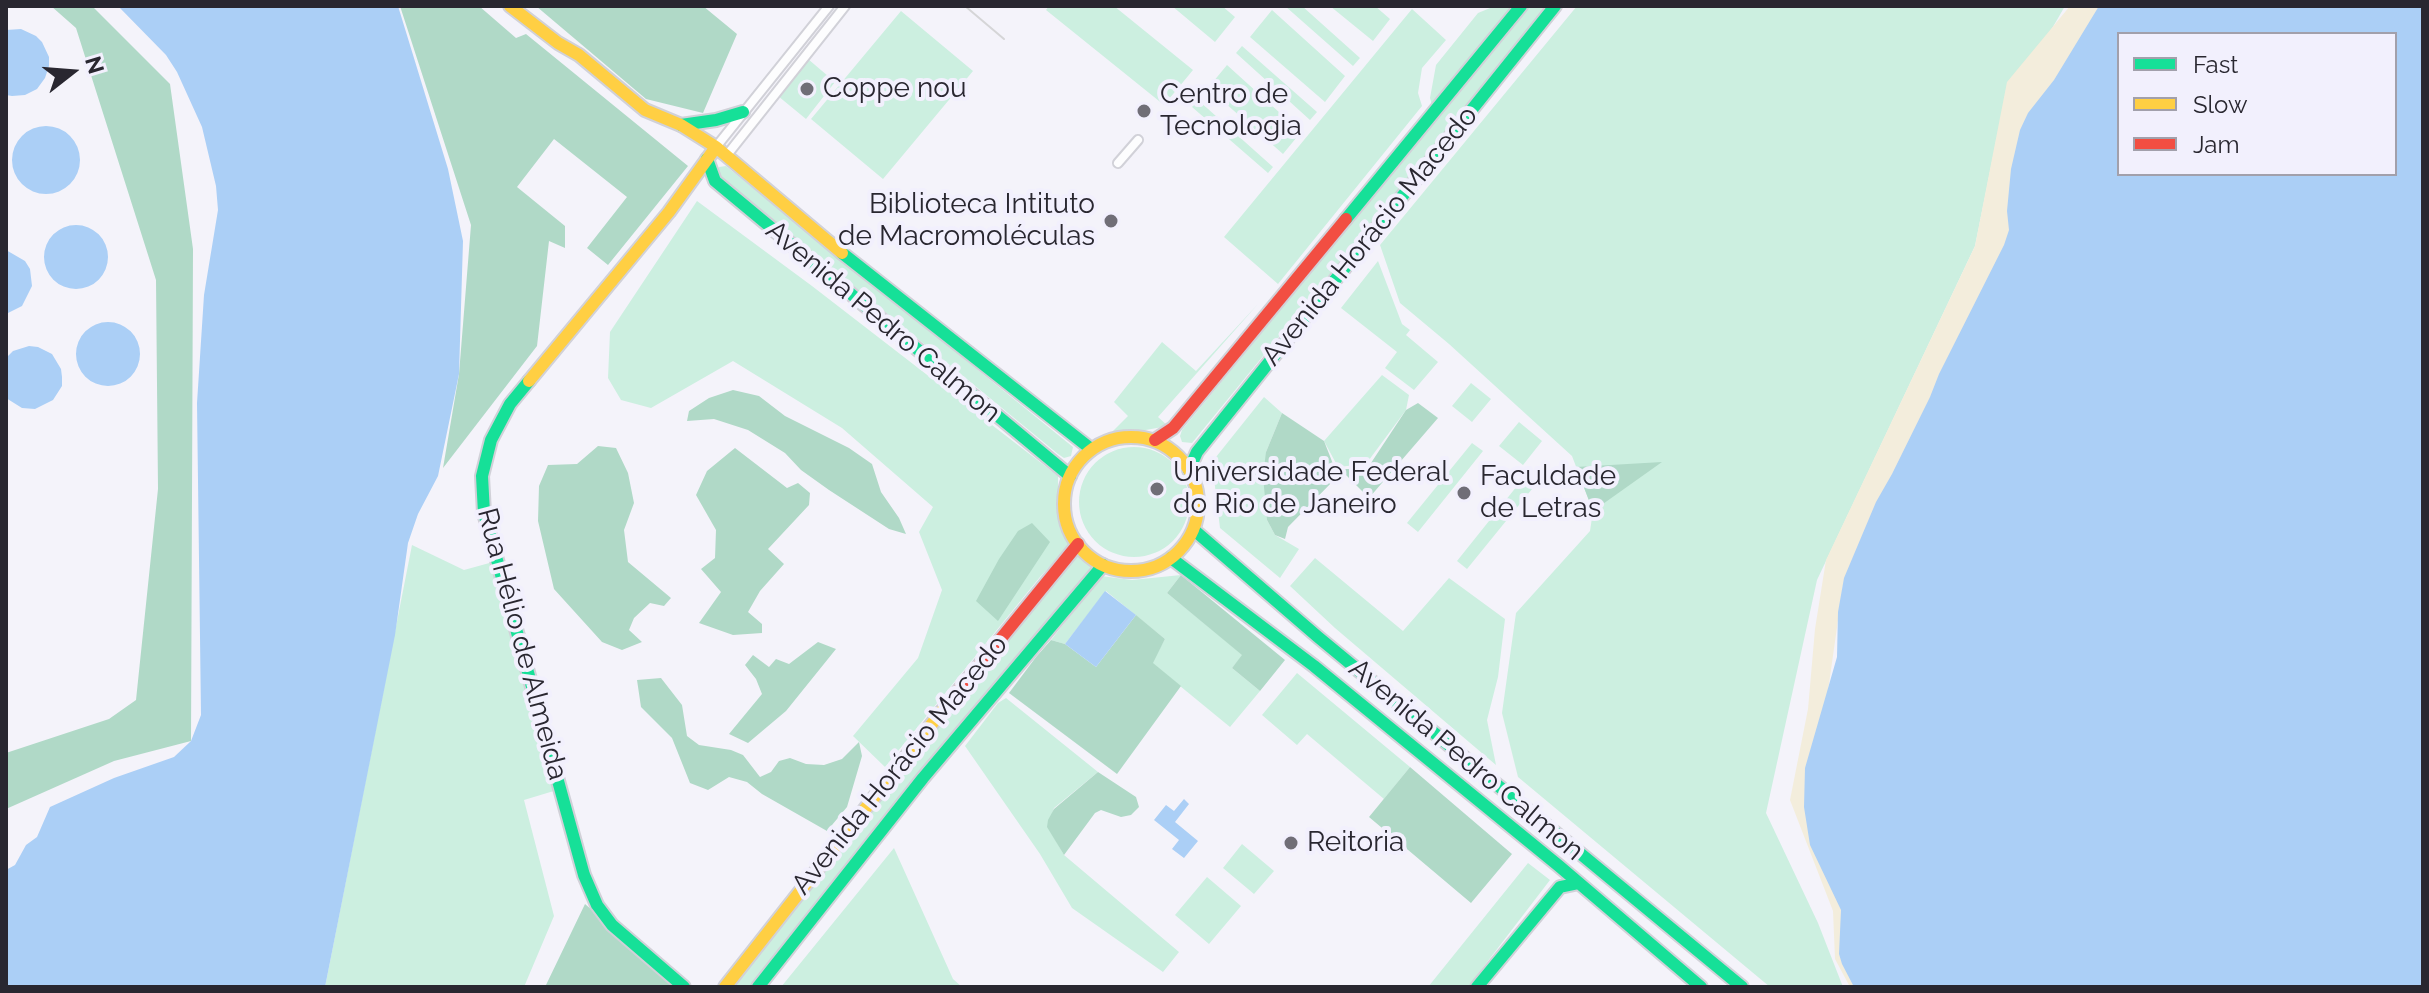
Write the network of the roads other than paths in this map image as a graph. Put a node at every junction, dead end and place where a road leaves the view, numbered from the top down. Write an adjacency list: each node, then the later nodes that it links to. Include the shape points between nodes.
1 (829, 6): 6 (street)
2 (845, 6): 9 (street)
3 (1521, 6): 14 (main road, Avenida Horácio Macedo, via 1173,428)
4 (1555, 6): 16 (main road, Avenida Horácio Macedo, via 1197,452)
5 (516, 7): 7 (main road, Avenida Pedro Calmon, via 645,110)
6 (743, 112): 7 (main road); 9 (street)
7 (681, 125): 9 (main road, Avenida Pedro Calmon)
8 (1138, 140): 11 (street)
9 (721, 151): 10 (main road, Rua Hélio de Almeida); 15 (main road, Avenida Pedro Calmon)
10 (707, 159): 12 (main road); 13 (main road, Rua Hélio de Almeida)
11 (1118, 163)
12 (715, 181): 13 (main road); 17 (main road, Avenida Pedro Calmon)
13 (690, 184): 27 (main road, Rua Hélio de Almeida, via 510,404 491,440 482,476 484,513 584,875 612,925)
14 (1155, 440): 15 (main road, via 1121,437); 16 (main road, via 1176,453)
15 (1091, 449): 17 (main road)
16 (1189, 470): 18 (main road, via 1198,499)
17 (1070, 476): 19 (main road, via 1065,511)
18 (1194, 530): 20 (main road); 32 (main road, Avenida Pedro Calmon)
19 (1078, 544): 21 (main road); 22 (main road, Avenida Horácio Macedo)
20 (1171, 558): 21 (main road, via 1138,571); 24 (main road, Avenida Pedro Calmon, via 1314,666)
21 (1103, 565): 23 (main road, Avenida Horácio Macedo)
22 (902, 761): 23 (main road); 28 (main road, Avenida Horácio Macedo)
23 (923, 778): 29 (main road, Avenida Horácio Macedo)
24 (1559, 866): 25 (main road, Avenida Pedro Calmon); 26 (main road)
25 (1579, 883): 26 (main road); 31 (main road, Avenida Pedro Calmon)
26 (1560, 887): 30 (main road)
27 (684, 987)
28 (725, 987)
29 (758, 987)
30 (1477, 987)
31 (1701, 987)
32 (1742, 987)

